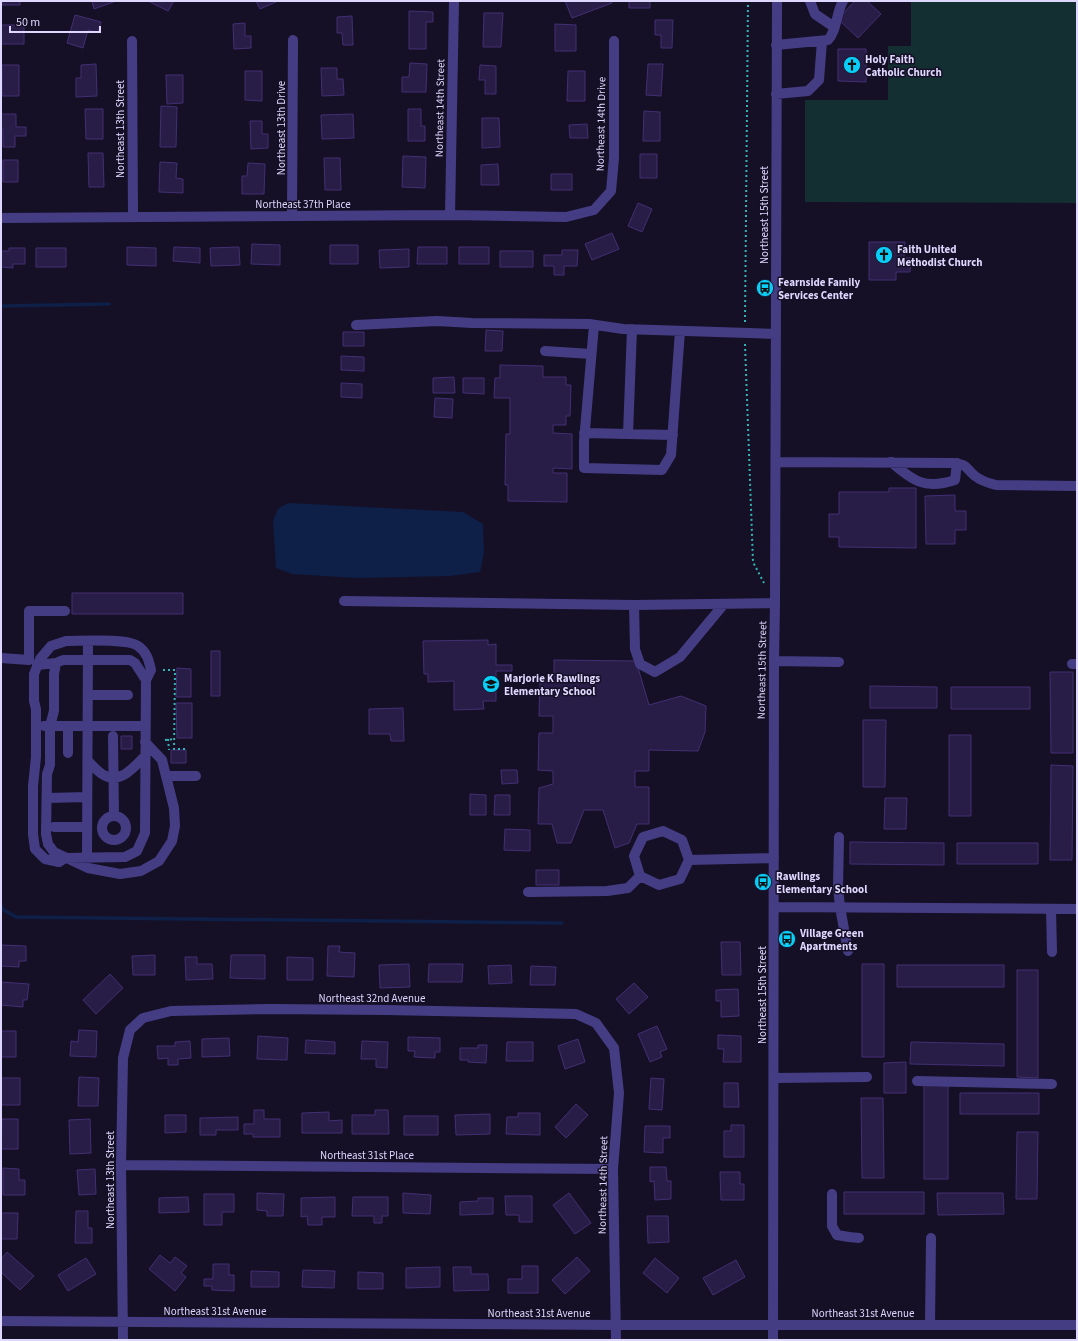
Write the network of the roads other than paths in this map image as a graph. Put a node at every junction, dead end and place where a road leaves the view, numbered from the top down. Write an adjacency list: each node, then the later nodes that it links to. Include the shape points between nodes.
1 (454, 1): 13 (street, Northeast 14th Street)
2 (777, 1): 10 (street, Northeast 15th Street)
3 (810, 1): 5 (street, via 815,14)
4 (840, 2): 5 (street)
5 (834, 27): 8 (street, via 832,36)
6 (293, 40): 14 (street, Northeast 13th Drive)
7 (132, 41): 15 (street, Northeast 13th Street)
8 (822, 41): 10 (street); 11 (street, via 819,80 808,90)
9 (614, 42): 12 (street, Northeast 14th Drive, via 614,158 611,191)
10 (776, 45): 11 (street, Northeast 15th Street)
11 (776, 94): 21 (street, Northeast 15th Street)
12 (601, 202): 13 (street, Northeast 37th Place, via 594,210 566,217)
13 (450, 215): 14 (street, Northeast 37th Place)
14 (292, 216): 15 (street, Northeast 37th Place)
15 (133, 217): 16 (street, Northeast 37th Place)
16 (1, 218)
17 (356, 325): 18 (street, via 437,322)
18 (594, 325): 19 (street); 23 (street)
19 (632, 329): 20 (street); 25 (street)
20 (680, 331): 21 (street); 26 (street)
21 (776, 334): 27 (street, Northeast 15th Street)
22 (545, 351): 23 (street)
23 (591, 354): 24 (street)
24 (584, 432): 25 (street); 26 (street, via 584,468 662,470 671,455)
25 (628, 434): 26 (street)
26 (673, 435)
27 (776, 462): 28 (street); 32 (street, Northeast 15th Street)
28 (891, 462): 29 (street); 29 (street, via 909,477 926,484 941,484 955,480)
29 (957, 463): 30 (street, via 963,464 984,482 996,485)
30 (1077, 486)
31 (344, 601): 34 (street)
32 (775, 603): 33 (street); 40 (street, Northeast 15th Street)
33 (724, 604): 34 (street); 34 (street, via 680,657 655,672 640,664 635,649)
34 (634, 605)
35 (65, 611): 39 (street, via 29,611)
36 (88, 641): 38 (street); 39 (street, via 66,641 51,646); 43 (street, via 138,645 147,655 152,670)
37 (1, 658): 39 (street)
38 (88, 659): 42 (street, via 63,660); 43 (street, via 130,660 135,663); 44 (street)
39 (36, 661): 42 (street); 46 (street)
40 (774, 661): 41 (street); 67 (street, Northeast 15th Street)
41 (839, 662)
42 (56, 663): 47 (street, via 54,711)
43 (146, 680): 49 (street)
44 (88, 695): 45 (street); 50 (street)
45 (128, 695)
46 (36, 726): 47 (street); 65 (street, via 33,786 35,849 45,859 59,862)
47 (50, 726): 48 (street); 60 (street)
48 (68, 726): 50 (street); 53 (street)
49 (145, 726): 50 (street); 52 (street)
50 (88, 727): 55 (street)
51 (113, 736): 58 (street)
52 (145, 742): 54 (street); 56 (street, via 162,760)
53 (68, 753)
54 (145, 756): 58 (street, via 125,774); 66 (street, via 145,833 137,851 125,857)
55 (88, 762): 58 (street, via 102,775); 59 (street)
56 (166, 776): 57 (street); 65 (street, via 174,808 174,826 172,841 159,861 141,871 120,874 88,868)
57 (196, 776)
58 (114, 779): 61 (street)
59 (87, 797): 60 (street); 63 (street)
60 (47, 798): 65 (street, via 48,844 54,852)
61 (114, 816)
62 (54, 827): 63 (street)
63 (87, 827): 66 (street)
64 (839, 837): 72 (street)
65 (65, 858): 66 (street)
66 (87, 858)
67 (774, 858): 68 (street); 71 (street, Northeast 15th Street)
68 (689, 860): 69 (street, via 680,879 659,885); 69 (street, via 682,840 663,830 643,837 634,856)
69 (640, 876): 70 (street, via 628,888 607,891)
70 (528, 892)
71 (774, 907): 72 (street); 79 (street, Northeast 15th Street)
72 (840, 907): 73 (street); 75 (street)
73 (1051, 909): 74 (street); 76 (street)
74 (1077, 909)
75 (848, 951)
76 (1052, 952)
77 (136, 1024): 78 (street, Northeast 32nd Avenue, via 143,1018 171,1011 271,1009 529,1012 576,1014 596,1023); 83 (street, Northeast 13th Street, via 130,1030 123,1058)
78 (604, 1034): 84 (street, Northeast 14th Street, via 614,1048 619,1093)
79 (774, 1078): 80 (street); 90 (street, Northeast 15th Street)
80 (867, 1078)
81 (917, 1081): 82 (street)
82 (1052, 1084)
83 (121, 1165): 84 (street, Northeast 31st Place); 89 (street, Northeast 13th Street)
84 (613, 1169): 91 (street, Northeast 14th Street)
85 (832, 1194): 86 (street, via 832,1226 837,1235)
86 (859, 1238)
87 (931, 1238): 92 (street)
88 (1, 1321): 89 (street, Northeast 31st Avenue)
89 (123, 1323): 91 (street, Northeast 31st Avenue); 94 (street, Northeast 13th Street)
90 (773, 1324): 91 (street, Northeast 31st Avenue); 92 (street, Northeast 31st Avenue); 96 (street, Northeast 15th Street)
91 (616, 1325): 95 (street, Northeast 14th Street)
92 (930, 1325): 93 (street, Northeast 31st Avenue)
93 (1077, 1325)
94 (123, 1340)
95 (616, 1340)
96 (773, 1340)

